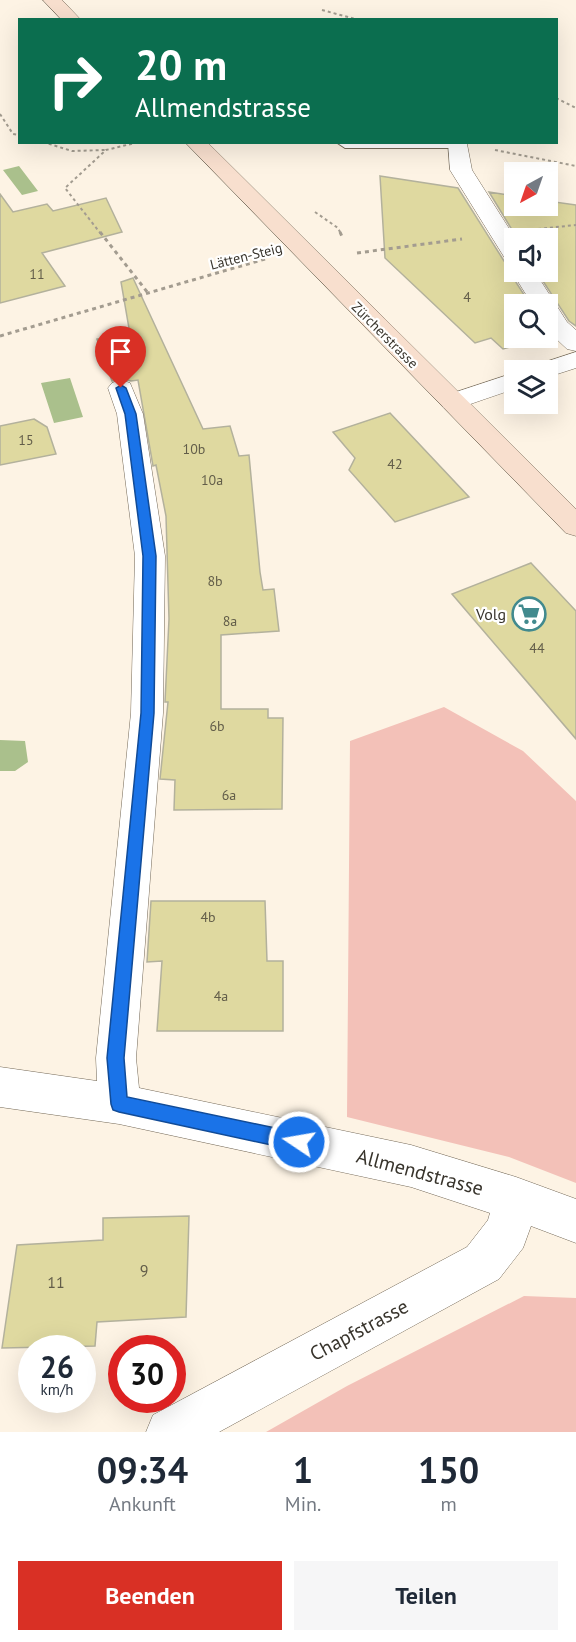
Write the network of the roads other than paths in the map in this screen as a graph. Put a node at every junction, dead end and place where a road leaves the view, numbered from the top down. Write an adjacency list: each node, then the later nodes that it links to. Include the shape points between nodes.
1 (52, 0): 2 (street)
2 (70, 18)
3 (197, 144): 13 (street, Zürcherstrasse)
4 (345, 144): 5 (lane)
5 (457, 144): 6 (street, via 462,170)
6 (504, 238)
7 (558, 327): 8 (street)
8 (576, 344)
9 (576, 360): 10 (street)
10 (558, 366)
11 (504, 384): 13 (street)
12 (121, 388): 16 (street, via 130,414 150,556 147,713 116,1058)
13 (453, 402): 14 (street, Zürcherstrasse)
14 (576, 526)
15 (0, 1087): 16 (street, Allmendstrasse)
16 (119, 1104): 17 (street, Allmendstrasse, via 411,1166)
17 (516, 1199): 18 (street, Allmendstrasse); 19 (street, Chapfstrasse, via 507,1232 483,1263)
18 (576, 1221)
19 (170, 1432)

